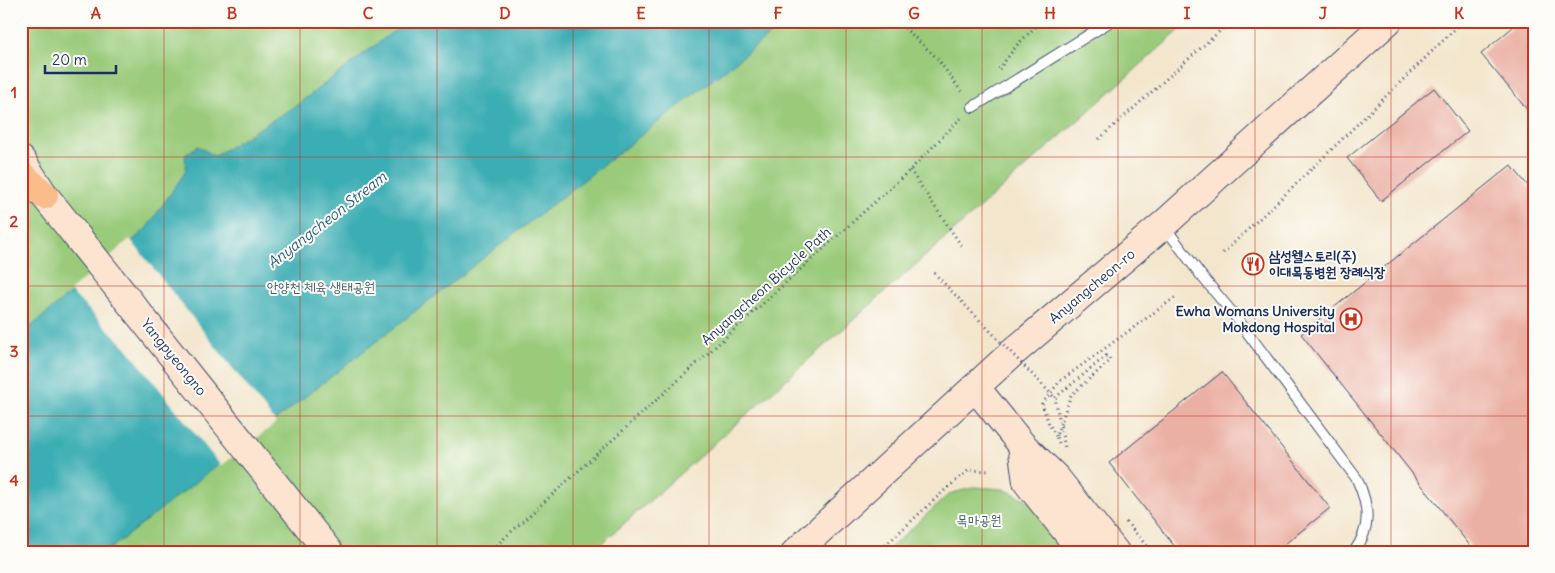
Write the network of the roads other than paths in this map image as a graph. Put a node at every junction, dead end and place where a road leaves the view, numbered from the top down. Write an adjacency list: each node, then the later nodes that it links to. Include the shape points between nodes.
1 (1111, 21): 3 (lane)
2 (1388, 21): 7 (main road, Anyangcheon-ro)
3 (972, 106)
4 (21, 160): 6 (main road, Yangpyeongno)
5 (21, 175): 6 (main road)
6 (44, 194): 10 (main road, Yangpyeongno)
7 (1163, 225): 8 (main road, Anyangcheon-ro, via 1010,354); 14 (lane, via 1357,479 1368,519 1366,531)
8 (976, 388): 9 (main road); 11 (main road, Anyangcheon-ro)
9 (1022, 445): 12 (main road, via 1027,482); 13 (main road, via 1056,478)
10 (329, 552)
11 (796, 552)
12 (1083, 552)
13 (1115, 552)
14 (1354, 552)

